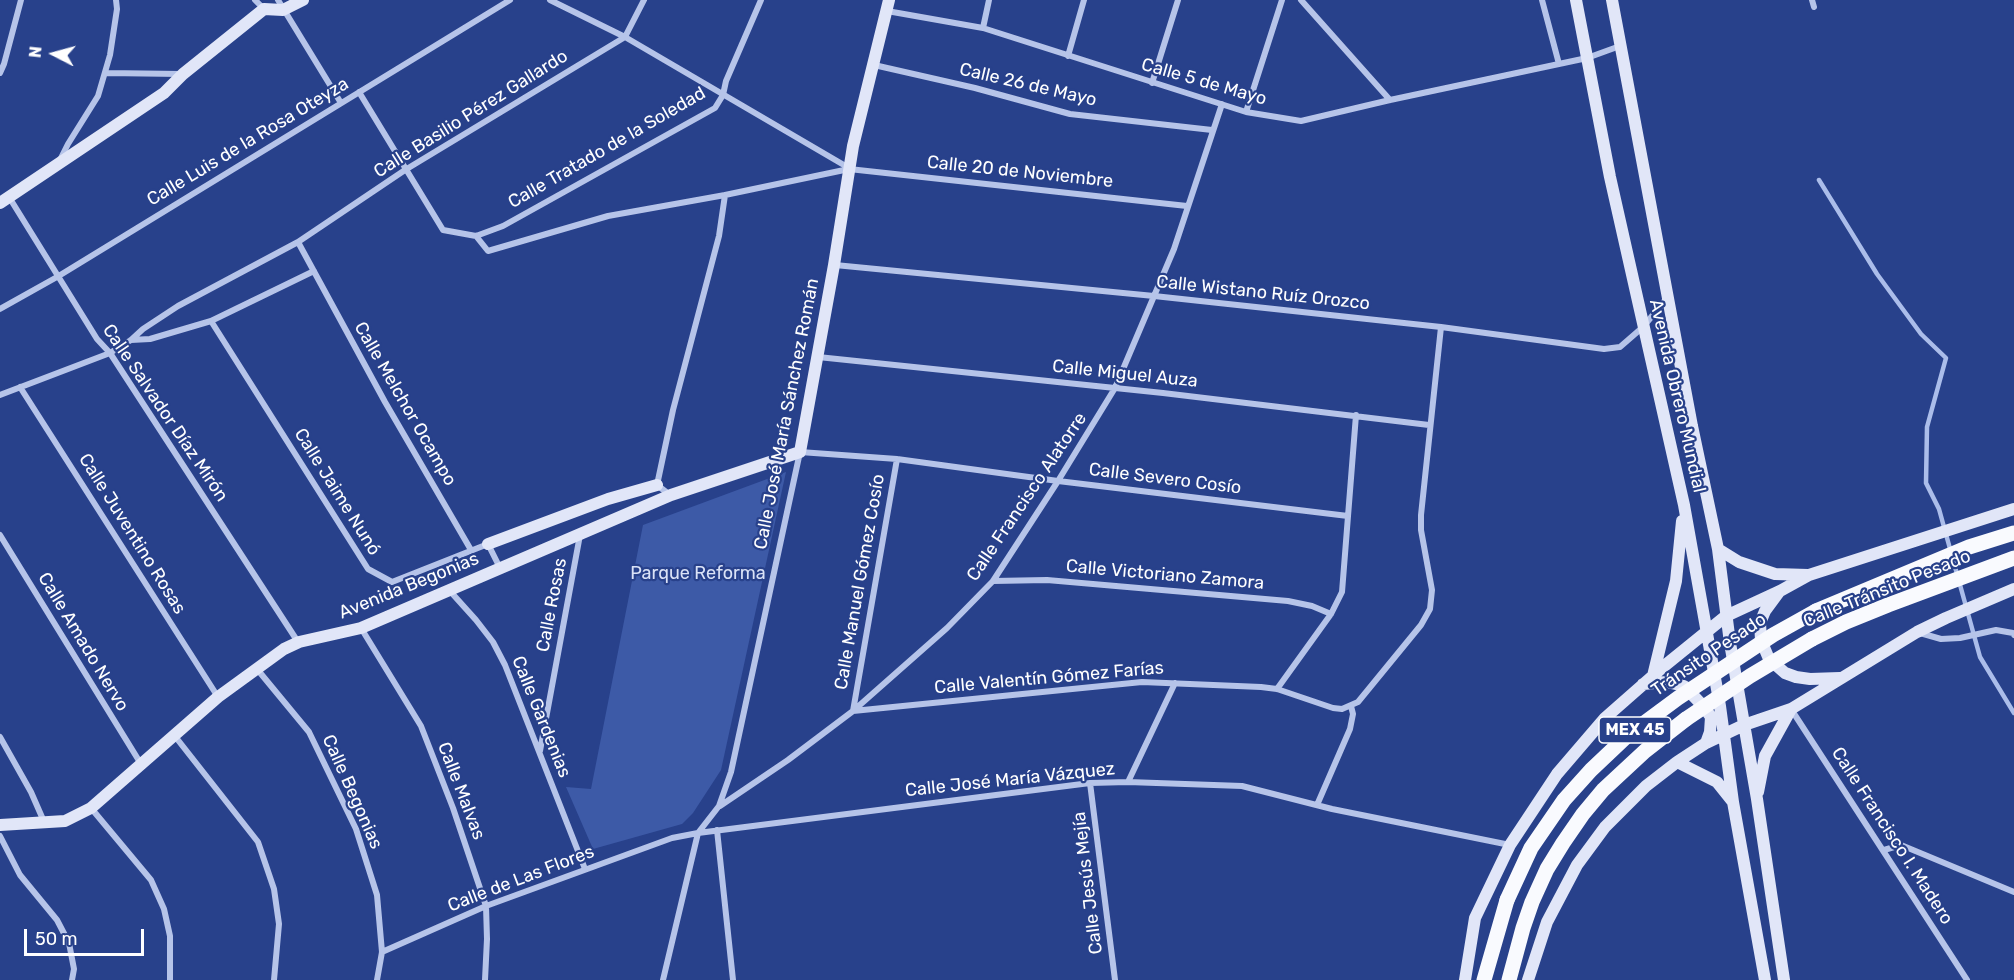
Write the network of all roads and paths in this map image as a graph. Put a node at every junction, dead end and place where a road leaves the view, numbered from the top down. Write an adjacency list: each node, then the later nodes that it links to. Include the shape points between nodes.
1 (21, 0): 26 (street)
2 (116, 0): 27 (street)
3 (303, 0): 17 (street)
4 (510, 0): 30 (street, Calle Luis de la Rosa Oteyza)
5 (550, 0): 20 (street)
6 (644, 0): 20 (street)
7 (761, 0): 31 (street, Calle Tratado de la Soledad)
8 (989, 0): 19 (street)
9 (1084, 0): 22 (street)
10 (1178, 0): 29 (street)
11 (1282, 0): 35 (street)
12 (1542, 0): 24 (street)
13 (1576, 0): 23 (street, Avenida Obrero Mundial)
14 (1612, 0): 21 (street, Avenida Obrero Mundial)
15 (1303, 1): 32 (street)
16 (261, 3): 17 (street); 28 (street)
17 (281, 5): 33 (street)
18 (888, 5): 19 (street, Calle 5 de Mayo); 25 (street, Calle José María Sánchez Román)
19 (983, 28): 22 (street, Calle 5 de Mayo)
20 (625, 37): 31 (street); 39 (street, Calle Basilio Pérez Gallardo)
21 (1621, 46): 23 (street, Calle 5 de Mayo); 49 (street, Avenida Obrero Mundial)
22 (1068, 57): 29 (street, Calle 5 de Mayo)
23 (1587, 58): 24 (street, Calle 5 de Mayo); 53 (street, Avenida Obrero Mundial)
24 (1559, 64): 32 (street, Calle 5 de Mayo)
25 (874, 65): 36 (street, Calle 26 de Mayo, via 1070,114); 38 (street, Calle José María Sánchez Román)
26 (0, 73)
27 (106, 73): 28 (street); 37 (street, via 98,96)
28 (183, 75): 37 (street, via 164,93)
29 (1152, 83): 34 (street, Calle 5 de Mayo)
30 (359, 92): 33 (street, Calle Luis de la Rosa Oteyza); 39 (street)
31 (723, 95): 38 (street); 43 (street, Calle Tratado de la Soledad, via 715,108 503,226)
32 (1390, 100): 35 (street, Calle 5 de Mayo, via 1301,121)
33 (341, 103): 47 (street, Calle Luis de la Rosa Oteyza)
34 (1222, 104): 35 (street, Calle 5 de Mayo); 36 (street, Calle Francisco Alatorre)
35 (1246, 112)
36 (1212, 130): 42 (street, Calle Francisco Alatorre)
37 (58, 165): 41 (street)
38 (849, 169): 40 (street); 42 (street, Calle 20 de Noviembre); 45 (street, Calle José María Sánchez Román)
39 (405, 170): 43 (street, via 442,230); 44 (street, Calle Basilio Pérez Gallardo)
40 (725, 195): 43 (street, via 608,216 488,250); 65 (street, via 719,236 672,410)
41 (5, 200): 47 (street, Calle Salvador Díaz Mirón)
42 (1187, 206): 48 (street, Calle Francisco Alatorre)
43 (476, 236)
44 (298, 242): 46 (street); 54 (street, Calle Basilio Pérez Gallardo, via 178,306)
45 (834, 265): 48 (street, Calle Wistano Ruíz Orozco); 56 (street, Calle José María Sánchez Román)
46 (314, 271): 51 (street, Calle Basilio Pérez Gallardo); 75 (street, Calle Melchor Ocampo)
47 (57, 277): 50 (street, Calle Luis de la Rosa Oteyza); 55 (street, Calle Salvador Díaz Mirón)
48 (1154, 296): 52 (street, Calle Wistano Ruíz Orozco); 58 (street, Calle Francisco Alatorre)
49 (1667, 298): 53 (street, Calle Wistano Ruíz Orozco); 74 (street, Avenida Obrero Mundial)
50 (0, 309)
51 (211, 321): 54 (street, Calle Basilio Pérez Gallardo, via 150,339); 75 (street, Calle Jaime Nunó, via 368,569 393,582)
52 (1441, 327): 53 (street, Calle Wistano Ruíz Orozco, via 1604,349 1620,347); 61 (street)
53 (1643, 327): 67 (street, Avenida Obrero Mundial)
54 (131, 340): 55 (street, Calle Basilio Pérez Gallardo)
55 (110, 353): 57 (street, Calle Basilio Pérez Gallardo); 90 (street, Calle Salvador Díaz Mirón)
56 (817, 357): 58 (street, Calle Miguel Auza); 62 (street, Calle José María Sánchez Román)
57 (20, 387): 59 (street, Calle Basilio Pérez Gallardo); 97 (street, Calle Juventino Rosas)
58 (1115, 388): 60 (street, Calle Miguel Auza); 64 (street, Calle Francisco Alatorre)
59 (0, 395)
60 (1356, 415): 61 (street, Calle Miguel Auza); 69 (street)
61 (1429, 425): 98 (street, via 1421,523 1432,590 1430,609 1421,625)
62 (800, 452): 63 (street, Calle Severo Cosío); 66 (street, Avenida Begonias); 114 (street, Calle José María Sánchez Román, via 731,772)
63 (897, 459): 64 (street, Calle Severo Cosío); 100 (street, Calle Manuel Gómez Cosío)
64 (1058, 481): 69 (street, Calle Severo Cosío); 79 (street, Calle Francisco Alatorre)
65 (657, 485): 66 (street); 73 (street)
66 (670, 495): 72 (street, Avenida Begonias)
67 (1684, 505): 88 (street, Avenida Obrero Mundial); 92 (street, via 1676,581)
68 (2014, 509): 78 (street)
69 (1348, 516): 84 (street, via 1342,592)
70 (2014, 533): 83 (main road, Calle Tránsito Pesado / MEX 45, via 1969,547)
71 (0, 535): 108 (street, Calle Amado Nervo)
72 (580, 535): 77 (street, Avenida Begonias); 106 (street, Calle Rosas)
73 (488, 544): 75 (street, Calle Jaime Nunó); 77 (street)
74 (1718, 549): 78 (street, via 1739,562 1775,574); 85 (street, Avenida Obrero Mundial)
75 (471, 550)
76 (2014, 558): 138 (main road, Calle Tránsito Pesado / MEX 45, bridge, via 1888,605 1812,639 1686,719 1621,773 1583,814 1547,869 1523,928)
77 (501, 569): 81 (street, Avenida Begonias)
78 (1809, 575): 82 (street)
79 (993, 581): 84 (street, Calle Victoriano Zamora, via 1047,580 1288,601); 100 (street, Calle Francisco Alatorre, via 947,628)
80 (2014, 589): 87 (street)
81 (449, 590): 86 (street, Avenida Begonias); 106 (street, Calle Gardenias, via 493,642)
82 (1780, 591): 85 (street); 93 (street, via 1761,623 1761,640 1769,658 1785,673 1796,677)
83 (1816, 611): 137 (main road, Tránsito Pesado / MEX 45, bridge, via 1773,635 1628,735 1564,800 1531,848 1507,900)
84 (1332, 614): 96 (street)
85 (1726, 616): 88 (street); 101 (street, Avenida Obrero Mundial)
86 (361, 628): 90 (street, Avenida Begonias); 126 (street, Calle Malvas, via 421,726)
87 (1917, 632): 89 (street, via 1941,639 1996,630); 93 (street)
88 (1707, 633): 92 (street); 103 (street, Avenida Obrero Mundial)
89 (2014, 635)
90 (299, 642): 91 (street, Avenida Begonias)
91 (257, 668): 97 (street, Avenida Begonias); 127 (street, Calle Begonias, via 309,732 356,829 377,895)
92 (1653, 676): 95 (street)
93 (1844, 678): 99 (street)
94 (1175, 683): 96 (street, Calle Valentín Gómez Farías); 100 (street, Calle Valentín Gómez Farías, via 1142,682); 109 (street)
95 (1643, 684): 105 (street, via 1667,682 1684,686 1711,717); 122 (street, via 1605,718 1557,774)
96 (1277, 689): 98 (street, Calle Valentín Gómez Farías, via 1333,708)
97 (218, 697): 102 (street, Avenida Begonias)
98 (1352, 706): 113 (street, via 1350,729)
99 (1791, 709): 101 (street); 111 (street, via 1765,756); 123 (street, Calle Francisco I. Madero)
100 (853, 711): 114 (street, Calle Francisco Alatorre)
101 (1744, 725): 103 (street); 111 (street, Avenida Obrero Mundial)
102 (174, 735): 108 (street, Avenida Begonias); 130 (street, via 258,842 274,889 279,924)
103 (1724, 736): 105 (street); 112 (street, Avenida Obrero Mundial)
104 (0, 737): 116 (street, via 32,792)
105 (1706, 743): 107 (street)
106 (540, 751): 124 (street, Calle Gardenias)
107 (1677, 762): 112 (street, via 1717,782); 139 (street, via 1605,827 1577,865 1547,922)
108 (141, 764): 115 (street, Avenida Begonias)
109 (1128, 782): 110 (street, Calle José María Vázquez); 113 (street, Calle José María Vázquez, via 1242,786)
110 (1090, 783): 118 (street, Calle José María Vázquez); 135 (street, Calle Jesús Mejía)
111 (1757, 799): 141 (street, Avenida Obrero Mundial)
112 (1733, 802): 140 (street, Avenida Obrero Mundial)
113 (1317, 805): 122 (street, Calle José María Vázquez)
114 (720, 806): 119 (street, Calle José María Sánchez Román)
115 (91, 808): 116 (street, Avenida Begonias, via 65,821); 129 (street, via 150,880 164,909 170,936)
116 (45, 824): 117 (street, Avenida Begonias)
117 (0, 825)
118 (717, 830): 119 (street, Calle José María Vázquez); 134 (street)
119 (698, 833): 120 (street, Calle José María Vázquez); 133 (street)
120 (688, 834): 124 (street, Calle de Las Flores)
121 (0, 836): 128 (street, via 20,875 57,920 69,943)
122 (1510, 844): 136 (street, via 1475,918)
123 (1884, 850): 125 (street, via 1901,845); 142 (street, Calle Francisco I. Madero)
124 (585, 868): 126 (street, Calle de Las Flores)
125 (2014, 892)
126 (486, 906): 127 (street, Calle de Las Flores); 132 (street, Calle Malvas)
127 (382, 952): 131 (street, Calle Begonias)
128 (72, 980)
129 (170, 980)
130 (274, 980)
131 (377, 980)
132 (485, 980)
133 (663, 980)
134 (733, 980)
135 (1115, 980)
136 (1465, 980)
137 (1484, 980)
138 (1509, 980)
139 (1528, 980)
140 (1765, 980)
141 (1784, 980)
142 (1967, 980)

